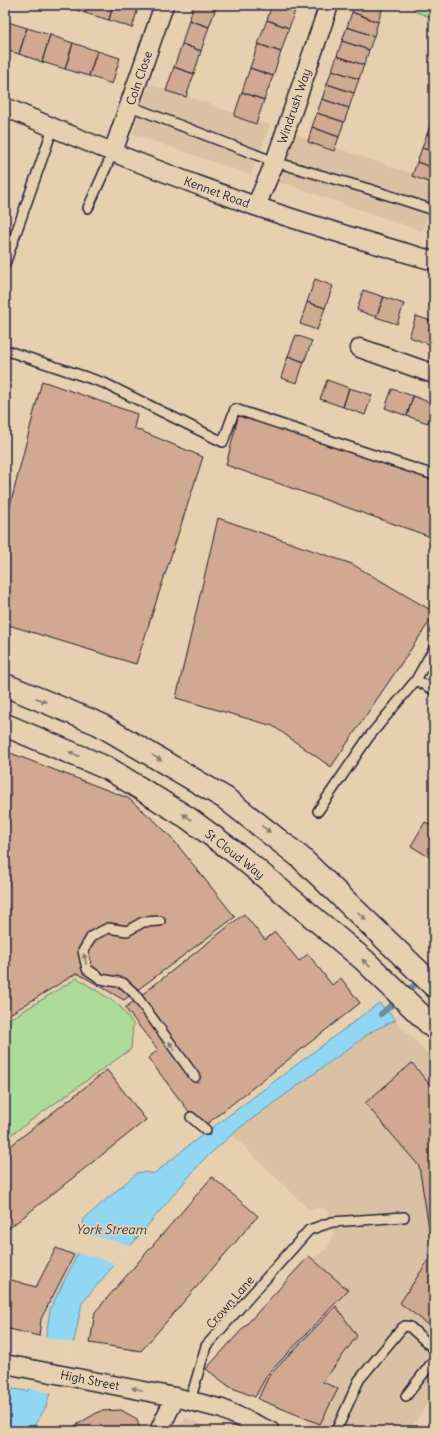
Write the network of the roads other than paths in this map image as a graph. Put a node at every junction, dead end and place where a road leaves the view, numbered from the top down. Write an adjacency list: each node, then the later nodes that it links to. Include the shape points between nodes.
1 (164, 5): 3 (street, Coln Close)
2 (328, 5): 7 (street, Windrush Way)
3 (130, 106): 6 (street, Coln Close); 7 (lane)
4 (5, 107): 5 (street, Kennet Road)
5 (53, 128): 6 (street, Kennet Road); 12 (lane)
6 (113, 152): 8 (street, Kennet Road); 9 (lane)
7 (275, 162): 8 (street, Windrush Way); 10 (lane)
8 (256, 206): 11 (street, Kennet Road)
9 (88, 208)
10 (434, 210)
11 (434, 261)
12 (5, 264)
13 (360, 348): 15 (street)
14 (5, 350): 16 (lane, via 104,383 223,442 235,409)
15 (434, 374)
16 (434, 475)
17 (434, 648): 18 (lane)
18 (416, 680): 20 (lane); 22 (lane, via 368,738)
19 (5, 686): 24 (main road, one-way to 24, via 99,724 225,798 300,857)
20 (434, 690)
21 (5, 725): 25 (main road, St Cloud Way, one-way to 21, via 364,960 241,857 188,818 109,769)
22 (318, 811)
23 (160, 921): 26 (lane, one-way to 23, via 134,993 123,982 101,979 87,969 83,951 92,936 108,928 127,931 144,922)
24 (434, 986)
25 (434, 1028)
26 (195, 1077)
27 (190, 1117): 28 (lane)
28 (206, 1130)
29 (404, 1217): 34 (lane, Crown Lane, via 332,1222 309,1230 206,1346)
30 (434, 1349): 37 (lane, via 410,1327 402,1328 359,1380)
31 (434, 1360): 33 (lane)
32 (5, 1364): 34 (street, High Street, one-way to 32)
33 (406, 1396)
34 (183, 1399): 35 (street); 36 (street, High Street, via 222,1409)
35 (159, 1431)
36 (270, 1431)
37 (336, 1431)

